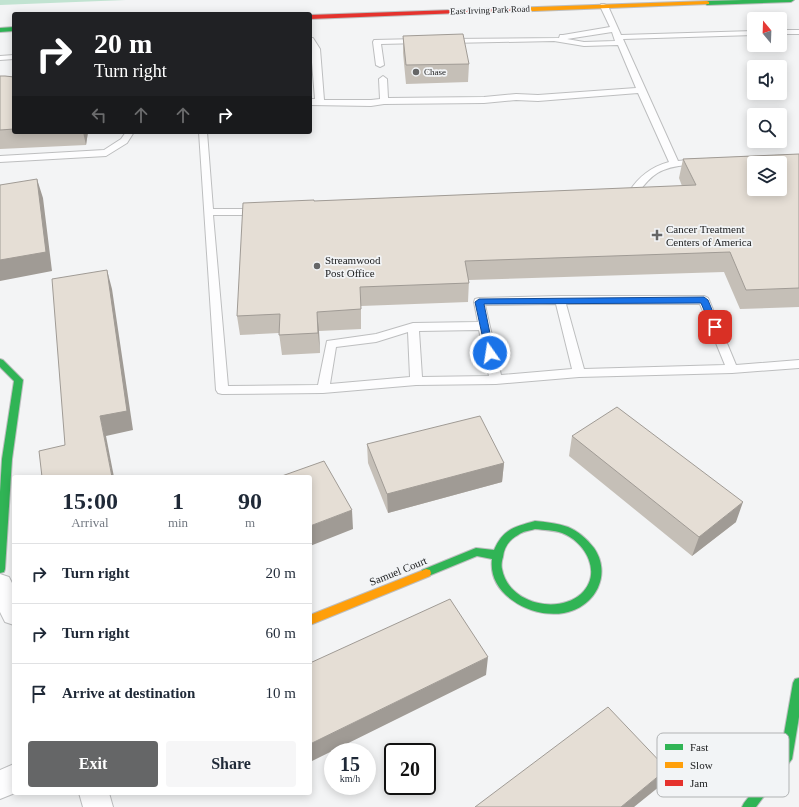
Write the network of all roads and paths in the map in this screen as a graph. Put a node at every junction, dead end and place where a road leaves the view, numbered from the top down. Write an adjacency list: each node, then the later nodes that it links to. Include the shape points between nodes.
1 (791, 0): 2 (street, East Irving Park Road)
2 (604, 6): 3 (street, East Irving Park Road); 9 (lane)
3 (312, 17)
4 (12, 29): 5 (street)
5 (0, 30)
6 (787, 32): 7 (lane)
7 (799, 32)
8 (747, 33): 9 (lane)
9 (617, 36): 10 (lane, via 582,33); 10 (lane, via 584,44); 18 (lane)
10 (554, 39): 12 (lane)
11 (424, 41): 16 (lane, via 377,42)
12 (440, 41)
13 (312, 43): 21 (lane, via 316,49)
14 (12, 57): 15 (lane)
15 (0, 58)
16 (380, 65)
17 (383, 79): 19 (lane)
18 (641, 90): 19 (lane, via 538,98); 26 (lane)
19 (384, 101): 21 (lane)
20 (312, 102): 21 (lane)
21 (320, 102)
22 (129, 134): 24 (lane, via 124,141 106,153)
23 (203, 134): 28 (lane)
24 (0, 159)
25 (705, 162): 26 (lane)
26 (674, 163): 27 (lane, via 652,171 637,185 633,194)
27 (616, 199)
28 (208, 212): 29 (lane); 39 (lane, via 222,390)
29 (269, 212)
30 (560, 300): 31 (lane, via 479,302); 35 (lane, via 704,300); 36 (lane)
31 (484, 326): 32 (lane); 37 (lane)
32 (413, 327): 38 (lane); 39 (lane, via 376,338 330,344)
33 (0, 362): 41 (street, via 19,380 7,459)
34 (799, 364): 35 (lane)
35 (732, 369): 36 (lane)
36 (579, 373): 37 (lane)
37 (496, 380): 38 (lane)
38 (416, 381): 39 (lane)
39 (323, 389)
40 (496, 555): 40 (street, via 496,571 503,587 518,600 537,608 558,609 577,603 590,592 597,576 596,560 587,545 573,533 554,526 535,525 517,530 503,540); 44 (street, Samuel Court, via 476,552)
41 (0, 568)
42 (0, 585): 43 (street)
43 (12, 610)
44 (312, 619)
45 (799, 682): 46 (street)
46 (789, 741)
47 (12, 779): 48 (street)
48 (0, 785)
49 (95, 795): 51 (street)
50 (756, 797): 52 (street)
51 (98, 807)
52 (748, 807)

